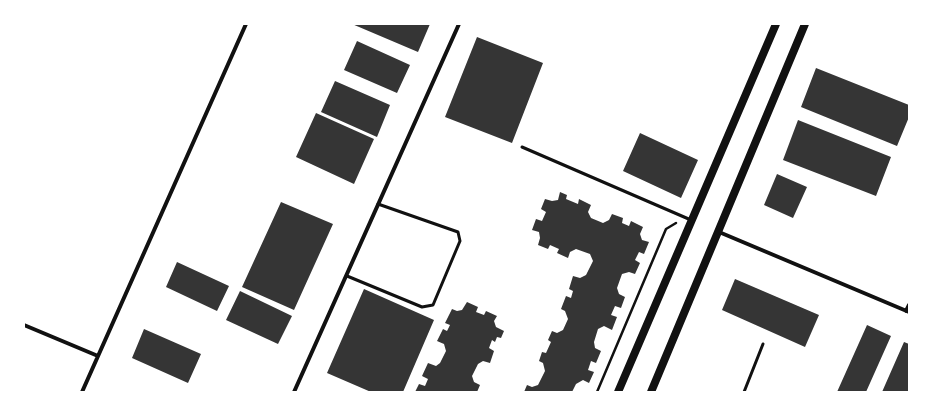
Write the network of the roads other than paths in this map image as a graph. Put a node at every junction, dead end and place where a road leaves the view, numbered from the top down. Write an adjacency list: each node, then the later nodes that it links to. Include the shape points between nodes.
1 (246, 24): 14 (street)
2 (459, 24): 6 (street)
3 (776, 24): 7 (main road)
4 (805, 24): 8 (main road)
5 (522, 147): 7 (lane)
6 (378, 204): 9 (street); 9 (lane, via 458,232 460,241 433,305 422,307)
7 (692, 220): 17 (main road)
8 (719, 232): 11 (street); 18 (main road)
9 (346, 276): 16 (street)
10 (909, 305): 11 (street)
11 (908, 312)
12 (24, 325): 14 (street)
13 (763, 344): 19 (lane)
14 (98, 356): 15 (street)
15 (82, 392)
16 (294, 392)
17 (618, 392)
18 (651, 392)
19 (744, 392)

